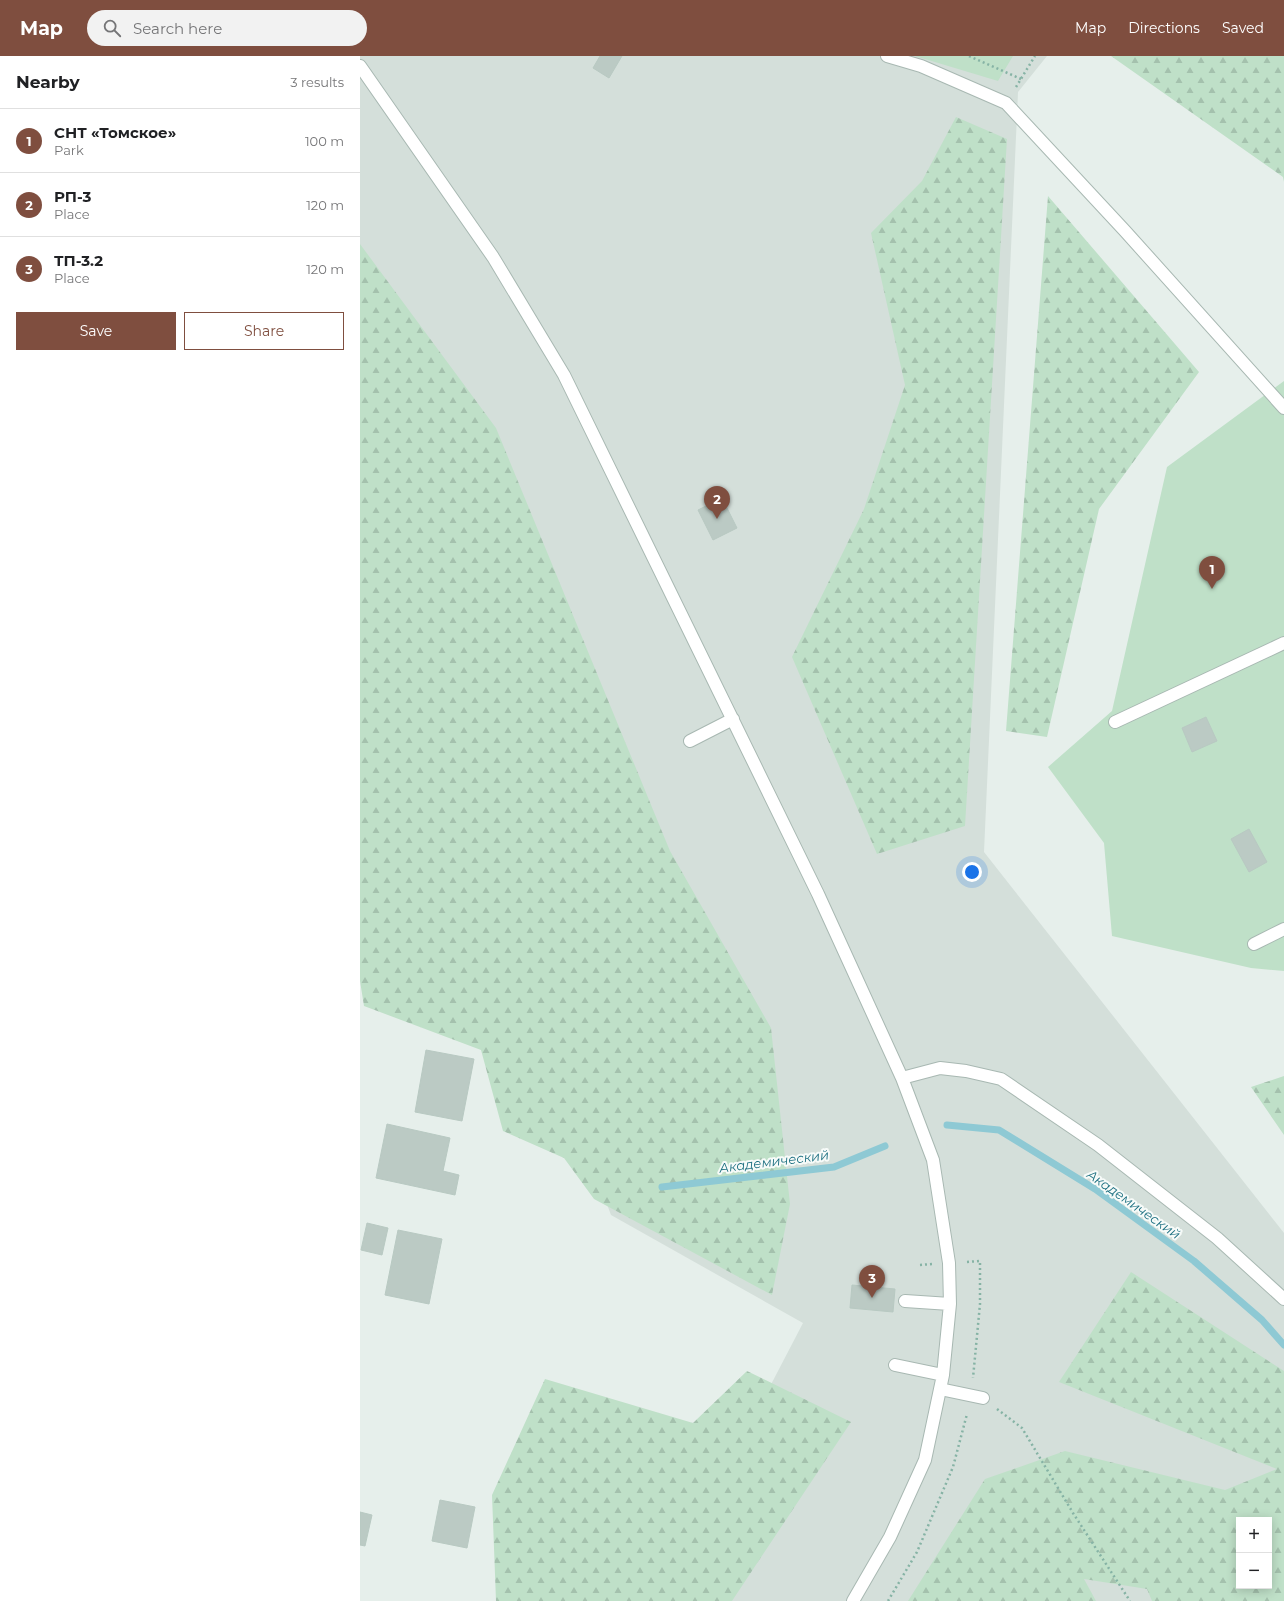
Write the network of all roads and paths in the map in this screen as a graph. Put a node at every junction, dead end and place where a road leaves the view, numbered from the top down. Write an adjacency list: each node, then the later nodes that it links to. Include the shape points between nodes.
1 (887, 56): 6 (street, via 921,66)
2 (969, 56): 5 (path)
3 (1034, 56): 5 (path)
4 (360, 66): 9 (street, via 493,257 564,375)
5 (1021, 78): 6 (path)
6 (1006, 103): 7 (street)
7 (1284, 408)
8 (1284, 643): 10 (street)
9 (733, 719): 11 (street); 14 (street, via 818,894)
10 (1115, 722)
11 (690, 741)
12 (1284, 929): 13 (street)
13 (1254, 944)
14 (902, 1078): 15 (street, via 940,1068 1001,1079 1098,1145 1217,1238); 17 (street, via 933,1160 949,1263)
15 (1284, 1299)
16 (905, 1301): 17 (street)
17 (950, 1304): 19 (street)
18 (895, 1366): 19 (street)
19 (944, 1375): 20 (street)
20 (940, 1389): 21 (street); 22 (street, via 925,1460 890,1537)
21 (983, 1398): 23 (path, via 1022,1428)
22 (853, 1601)
23 (1130, 1601)

